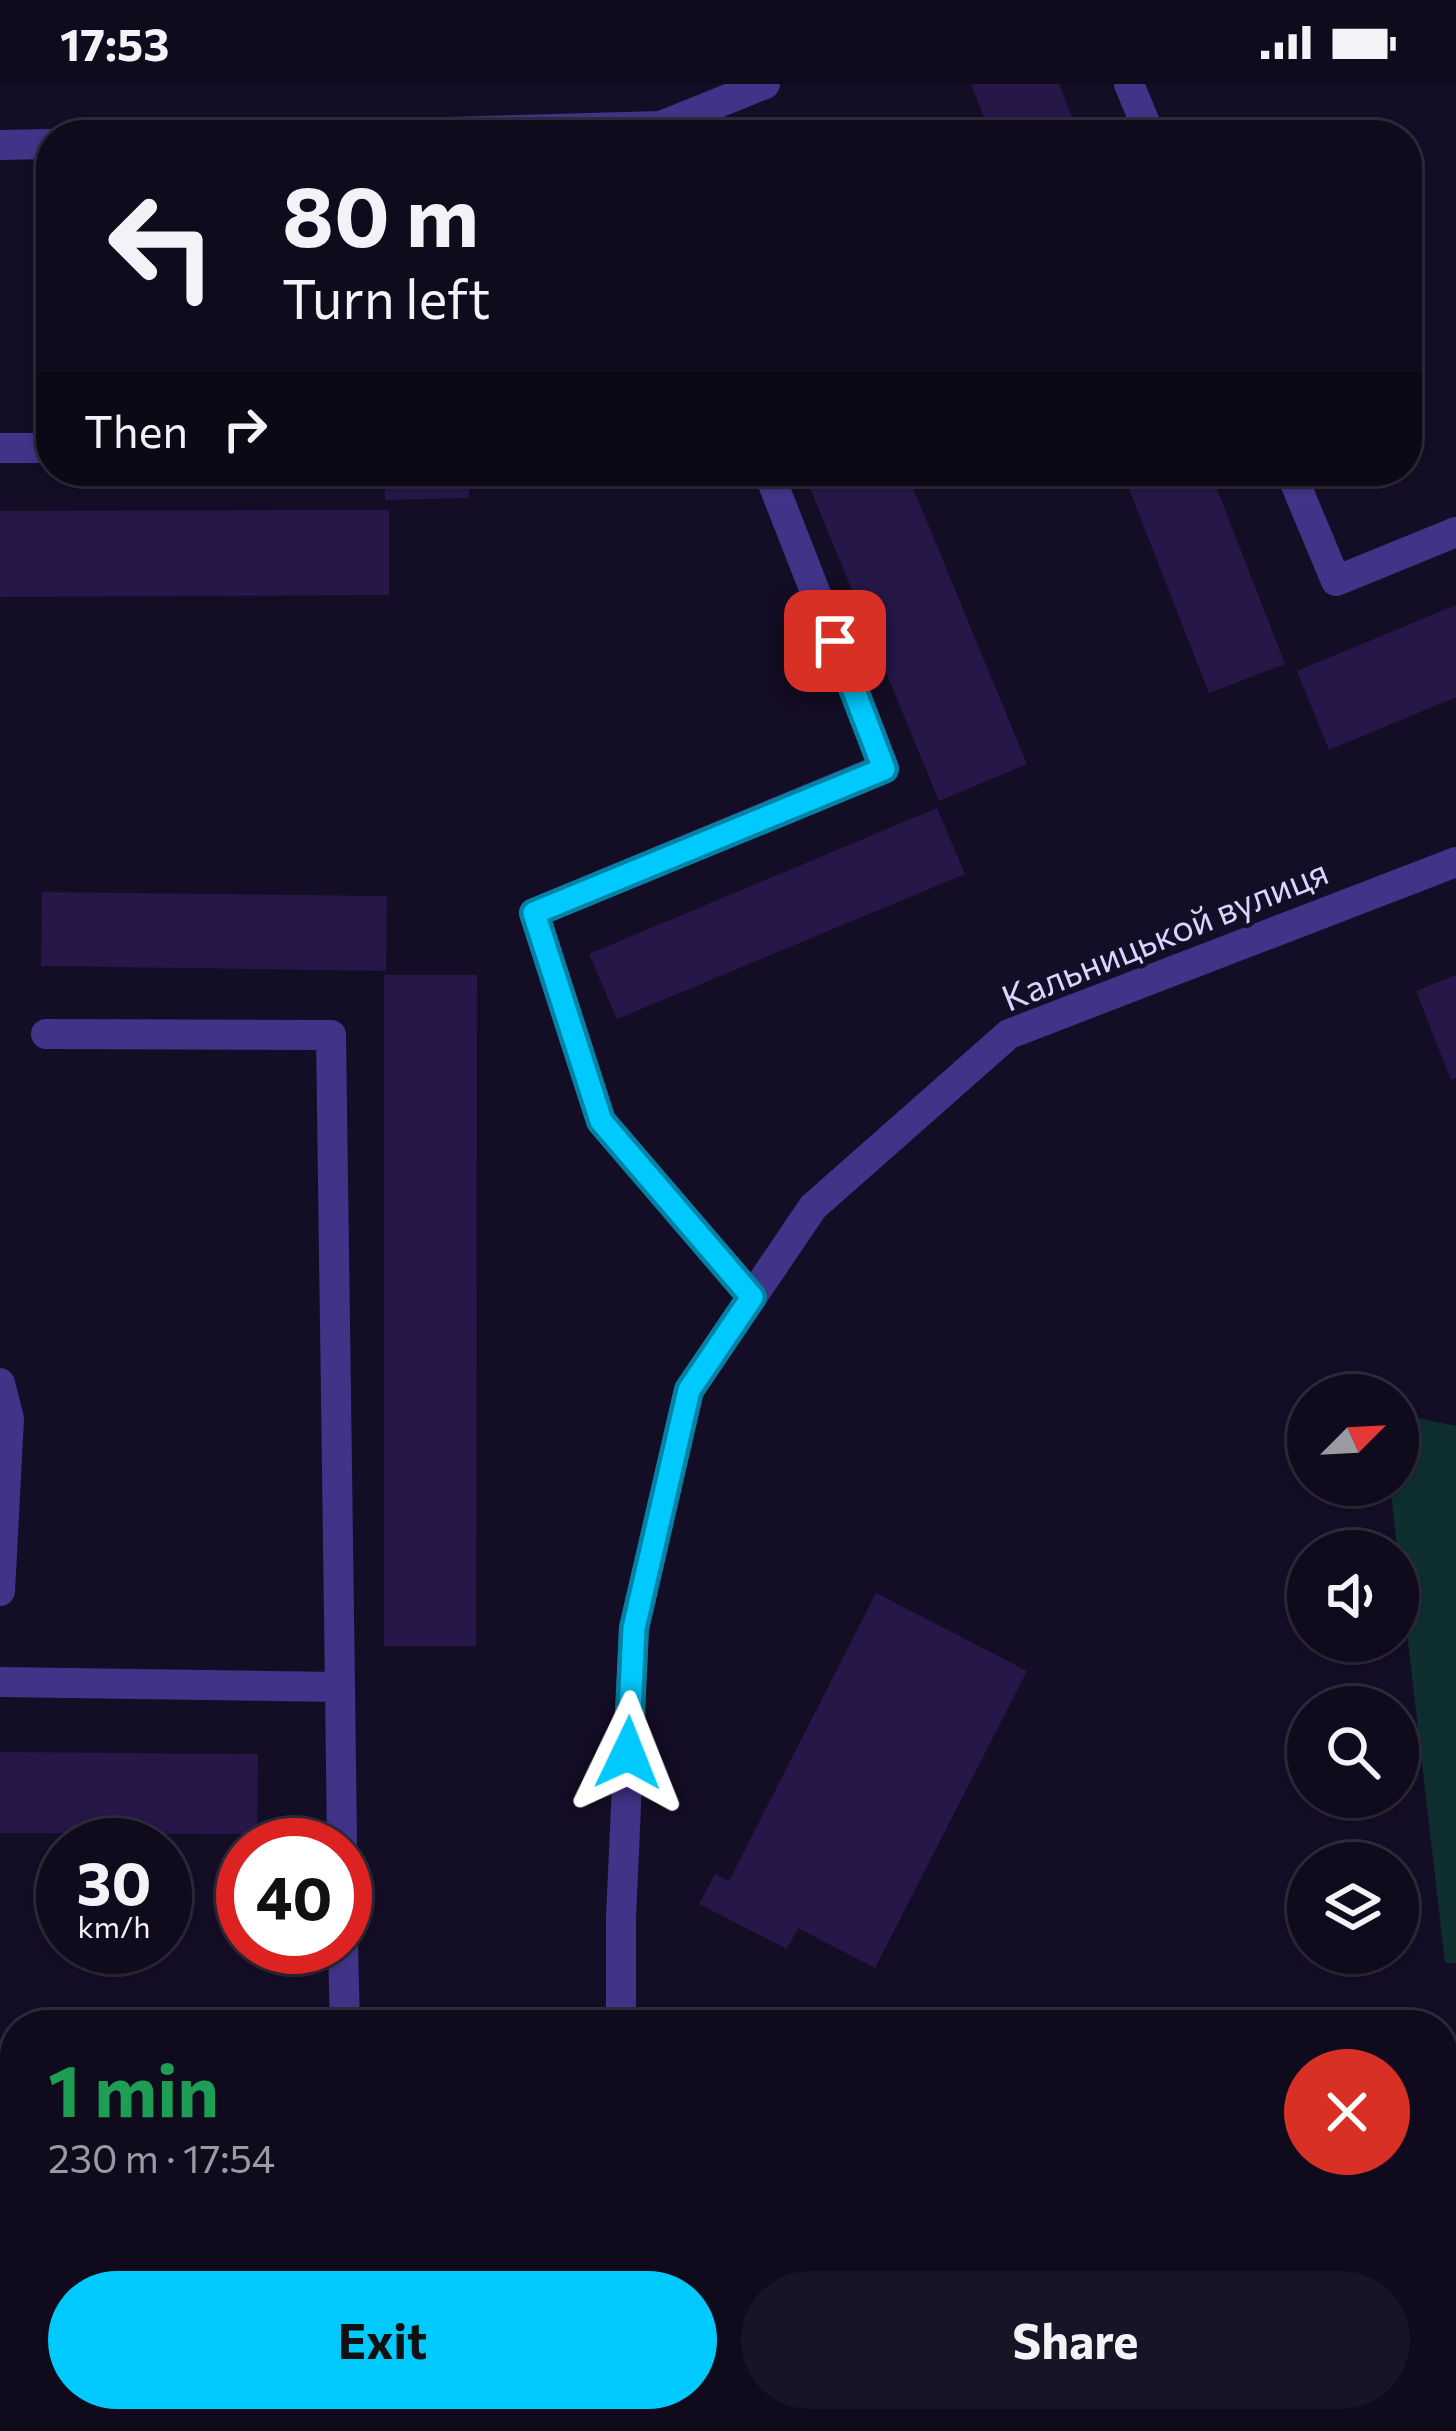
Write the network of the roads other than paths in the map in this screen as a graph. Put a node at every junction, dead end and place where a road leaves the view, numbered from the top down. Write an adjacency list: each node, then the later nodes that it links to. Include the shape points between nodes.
1 (765, 84): 3 (street)
2 (1129, 84): 4 (street)
3 (676, 120)
4 (1144, 120)
5 (36, 144): 6 (street)
6 (0, 145)
7 (0, 448): 8 (street)
8 (36, 448)
9 (774, 486): 14 (street, via 884,769 534,913 601,1121)
10 (1296, 486): 11 (street, via 1336,581)
11 (1456, 532)
12 (1456, 862): 14 (street, Кальницькой вулиця, via 1010,1034 813,1207)
13 (46, 1034): 18 (street, via 331,1035)
14 (752, 1297): 22 (street, Кальницькой вулиця, via 689,1390 634,1628)
15 (0, 1383): 16 (street, via 8,1419)
16 (0, 1592)
17 (0, 1682): 18 (street)
18 (340, 1687): 19 (street)
19 (342, 1818)
20 (344, 1974): 21 (street)
21 (344, 2010)
22 (621, 2010)

